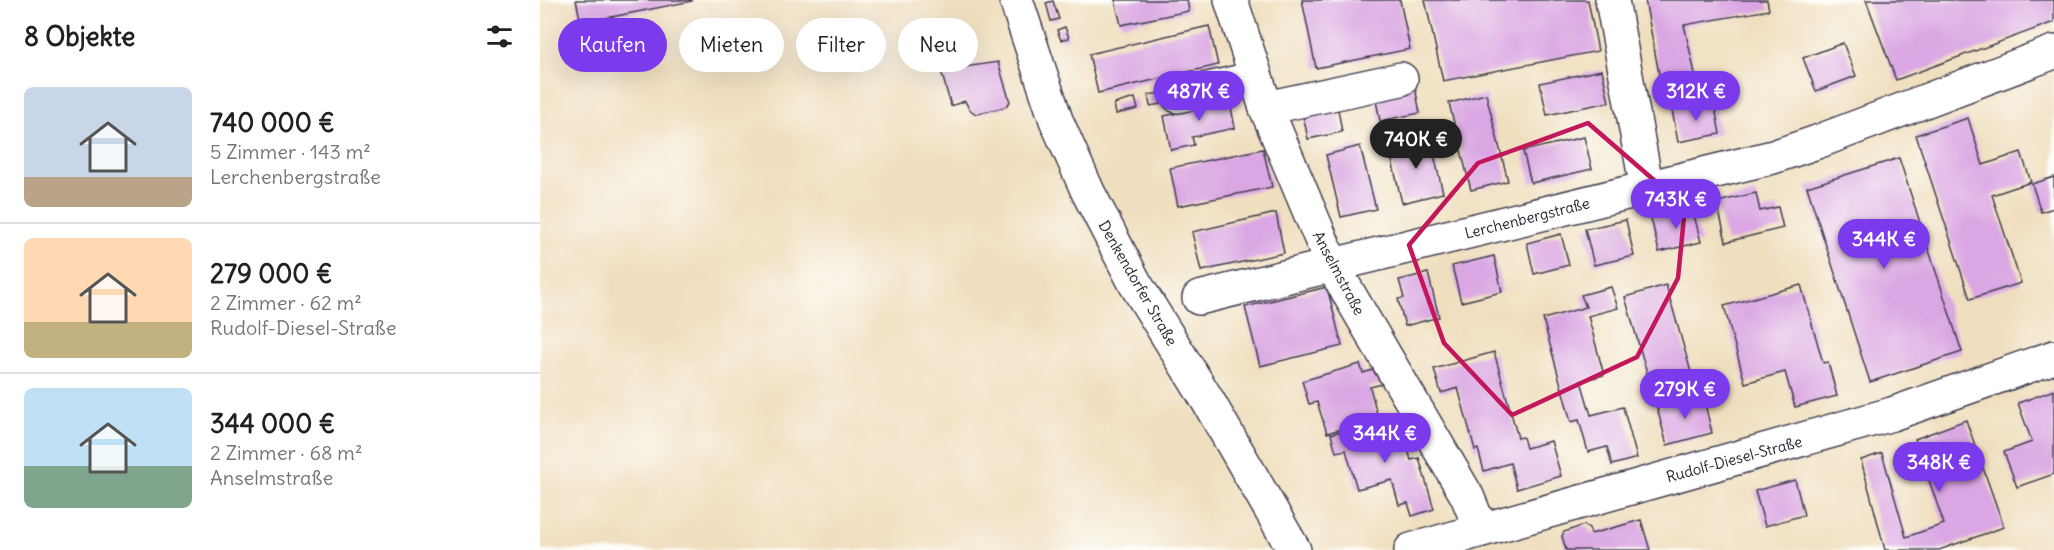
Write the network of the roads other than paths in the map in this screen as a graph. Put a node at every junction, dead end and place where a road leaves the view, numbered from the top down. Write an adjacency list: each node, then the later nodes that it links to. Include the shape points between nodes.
1 (1016, 0): 14 (street, Denkendorfer Straße, via 1056,120 1088,192 1135,283)
2 (1231, 0): 5 (street, Anselmstraße)
3 (1612, 0): 9 (street)
4 (2054, 52): 9 (street, Lerchenbergstraße, via 1796,150)
5 (1256, 78): 7 (street); 8 (street, Anselmstraße)
6 (1401, 79): 8 (street)
7 (1178, 96)
8 (1266, 108): 10 (street, Anselmstraße)
9 (1647, 189): 10 (street, Lerchenbergstraße)
10 (1332, 265): 11 (street, Lerchenbergstraße); 13 (street, Anselmstraße, via 1467,496)
11 (1199, 298)
12 (2054, 357): 13 (street, Rudolf-Diesel-Straße, via 1892,414)
13 (1480, 530): 15 (street, Rudolf-Diesel-Straße)
14 (1294, 550)
15 (1411, 550)

